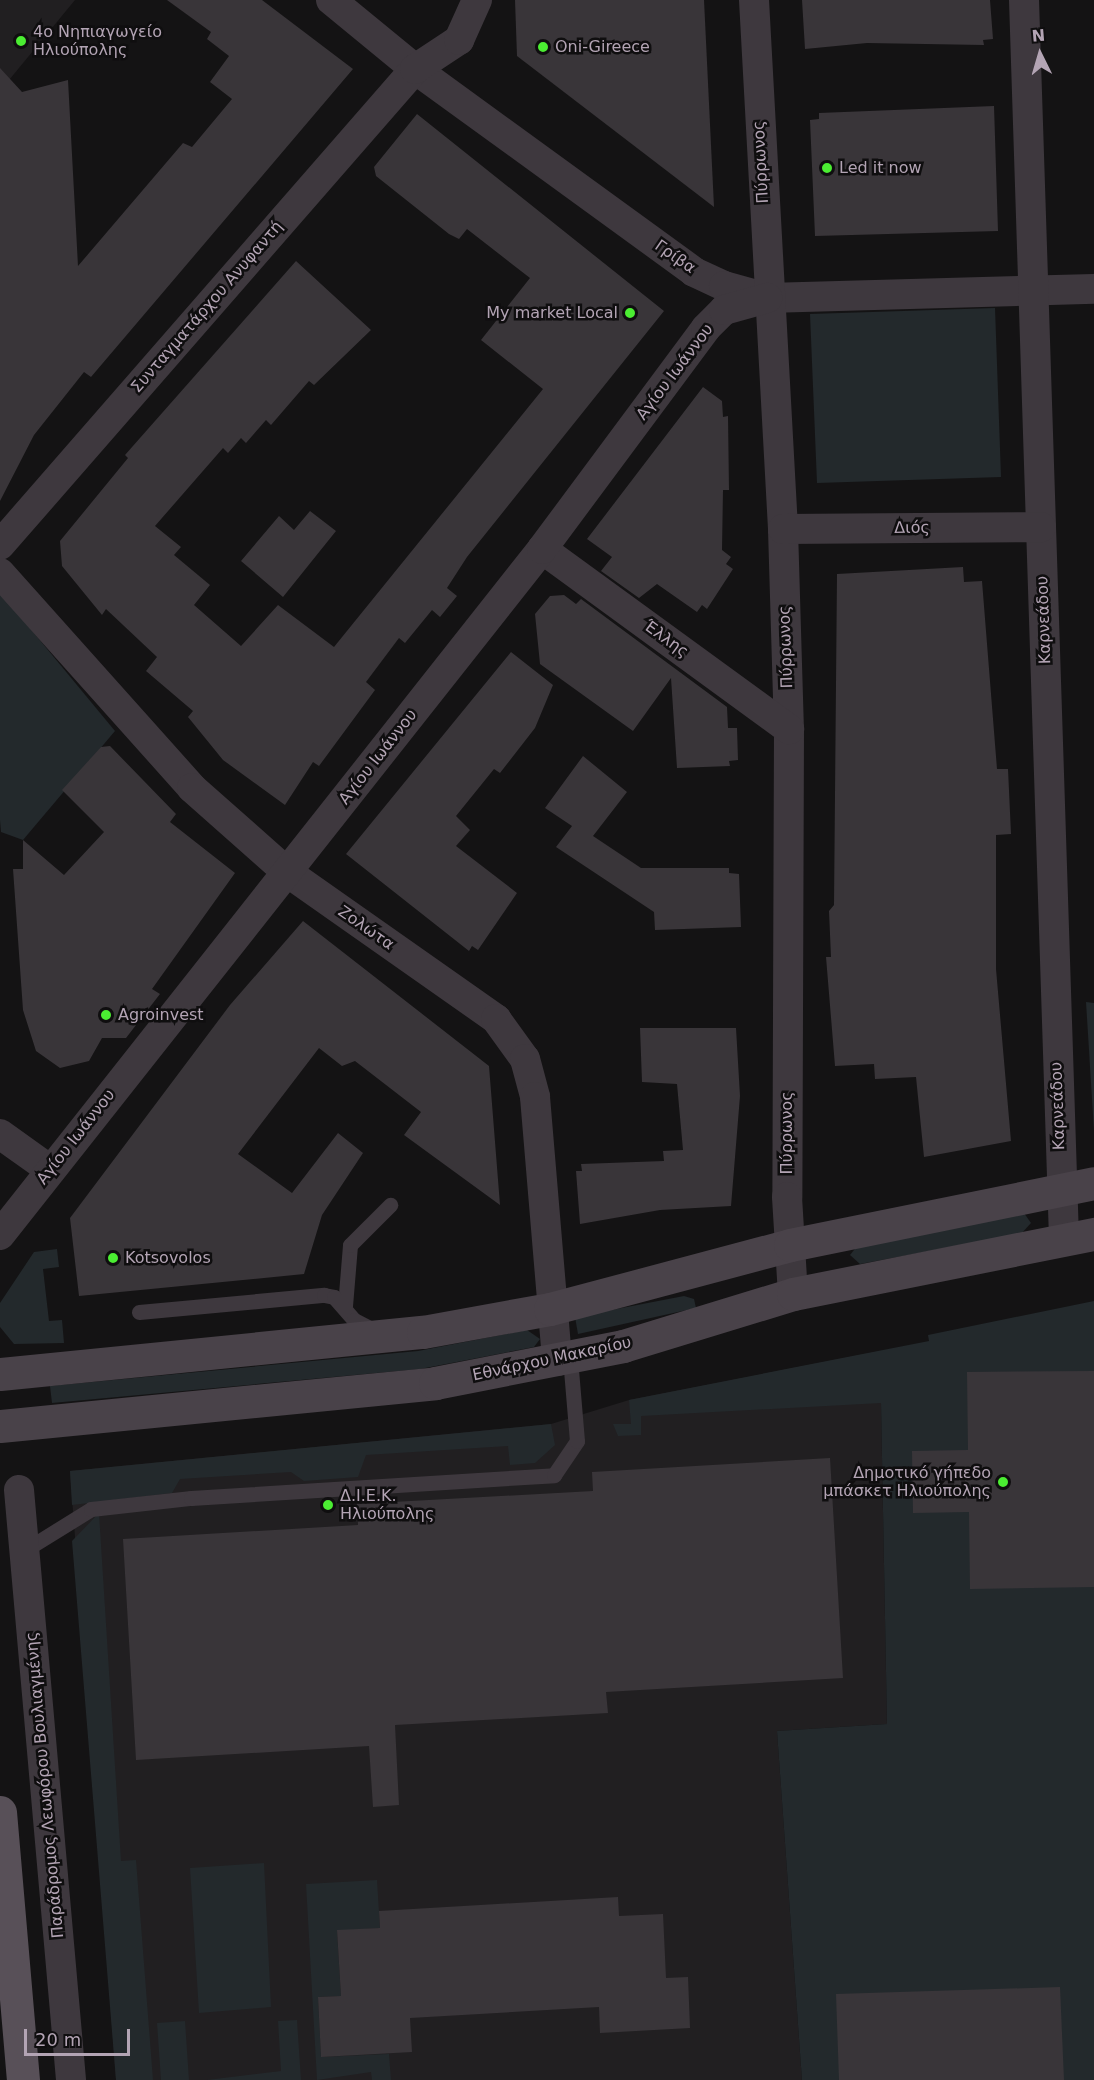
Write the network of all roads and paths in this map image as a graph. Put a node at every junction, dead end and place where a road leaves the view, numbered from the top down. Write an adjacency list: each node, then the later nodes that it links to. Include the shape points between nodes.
1 (332, 0): 5 (street, Γρίβα)
2 (477, 0): 5 (street, Συνταγματάρχου Ανυφαντή, via 459,40)
3 (754, 0): 8 (street, Πύρρωνος)
4 (1024, 0): 7 (street, Καρνεάδου)
5 (415, 69): 8 (street, Γρίβα, via 694,272); 11 (street, Συνταγματάρχου Ανυφαντή)
6 (1094, 289): 7 (street, Γρίβα)
7 (1037, 292): 8 (street, Γρίβα); 9 (street, Καρνεάδου)
8 (767, 297): 10 (street, Πύρρωνος); 12 (street, Αγίου Ιωάννου, via 724,310 706,328)
9 (1041, 527): 10 (street, Διός); 19 (street, Καρνεάδου)
10 (783, 529): 14 (street, Πύρρωνος)
11 (0, 545)
12 (542, 549): 14 (street, Έλλης); 15 (street, Αγίου Ιωάννου)
13 (0, 573): 15 (street, Ζολώτα, via 192,788)
14 (789, 729): 23 (street, Πύρρωνος)
15 (287, 872): 17 (street, Αγίου Ιωάννου); 26 (street, Ζολώτα, via 496,1019 525,1059 535,1097)
16 (0, 1134): 17 (street)
17 (49, 1169): 21 (street, Αγίου Ιωάννου)
18 (1094, 1183): 19 (street)
19 (1061, 1190): 22 (street, Καρνεάδου); 23 (street)
20 (390, 1205): 25 (lane, via 350,1245)
21 (0, 1235)
22 (1079, 1237): 24 (street, Εθνάρχου Μακαρίου)
23 (790, 1245): 24 (street, Πύρρωνος); 26 (street)
24 (793, 1294): 29 (street, Εθνάρχου Μακαρίου)
25 (345, 1306): 27 (lane, via 324,1295); 28 (lane, via 354,1320)
26 (550, 1309): 28 (street); 29 (street, Ζολώτα)
27 (139, 1312)
28 (388, 1335): 30 (street)
29 (563, 1360): 31 (street, Εθνάρχου Μακαρίου, via 435,1383); 33 (lane, via 577,1441 554,1475 191,1498 91,1509)
30 (0, 1374)
31 (0, 1426)
32 (19, 1490): 33 (street, Παράδρομος Λεωφόρου Βουλιαγμένης)
33 (25, 1550): 36 (street, Παράδρομος Λεωφόρου Βουλιαγμένης)
34 (0, 1812): 35 (main road)
35 (23, 2080)
36 (71, 2080)

